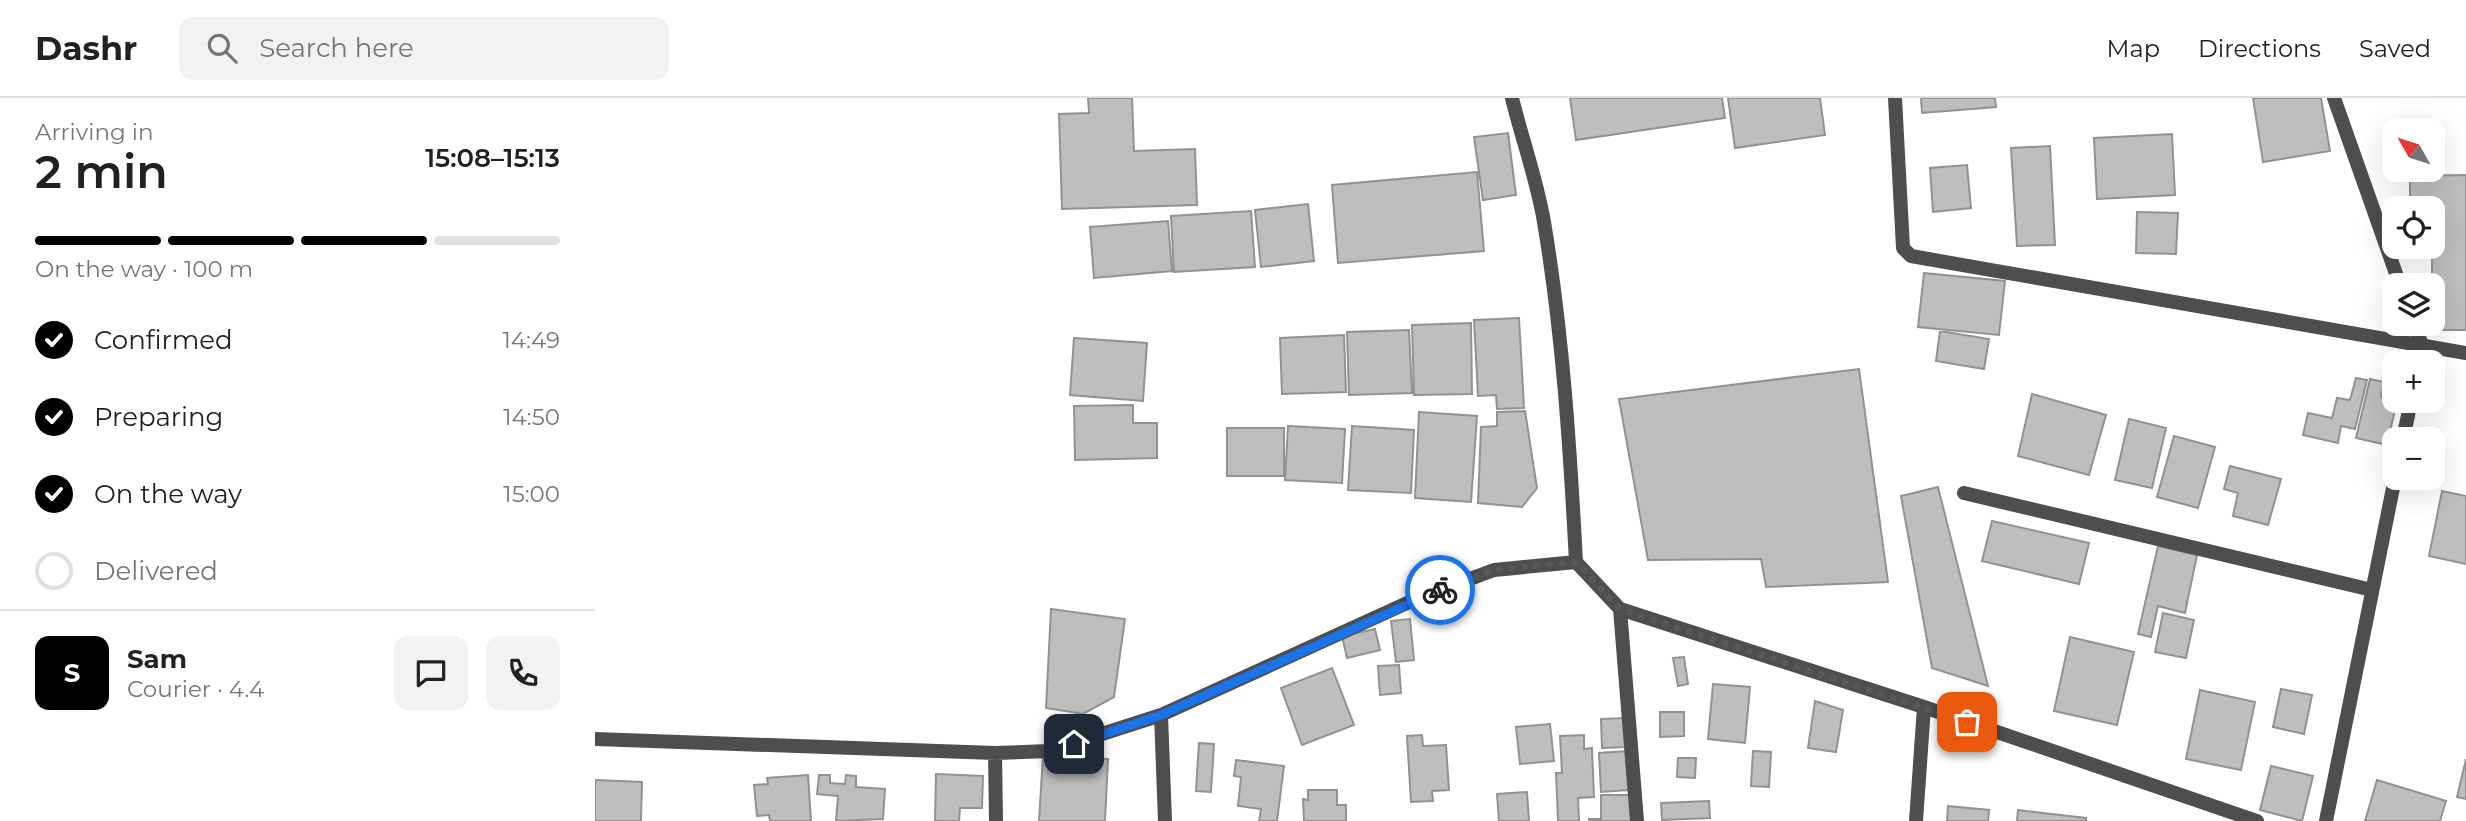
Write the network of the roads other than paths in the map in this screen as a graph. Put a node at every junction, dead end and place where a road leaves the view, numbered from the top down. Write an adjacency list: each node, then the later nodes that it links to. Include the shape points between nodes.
1 (1512, 98): 11 (street, via 1543,219 1555,292 1570,438)
2 (1895, 98): 6 (street, via 1903,248 1911,256)
3 (2334, 98): 4 (street)
4 (2396, 273)
5 (2419, 336): 6 (street)
6 (2422, 345): 7 (street); 8 (street)
7 (2421, 350)
8 (2466, 353)
9 (2393, 490): 12 (street)
10 (1964, 493): 12 (street)
11 (1576, 562): 13 (street); 15 (street, via 1494,570 1416,599)
12 (2372, 590): 23 (street)
13 (1620, 609): 14 (street); 20 (street)
14 (1924, 707): 21 (street); 22 (street)
15 (1161, 715): 17 (street, via 1049,751); 19 (street)
16 (595, 739): 17 (street)
17 (995, 753): 18 (street)
18 (996, 821)
19 (1165, 821)
20 (1637, 821)
21 (1916, 821)
22 (2257, 821)
23 (2326, 821)

